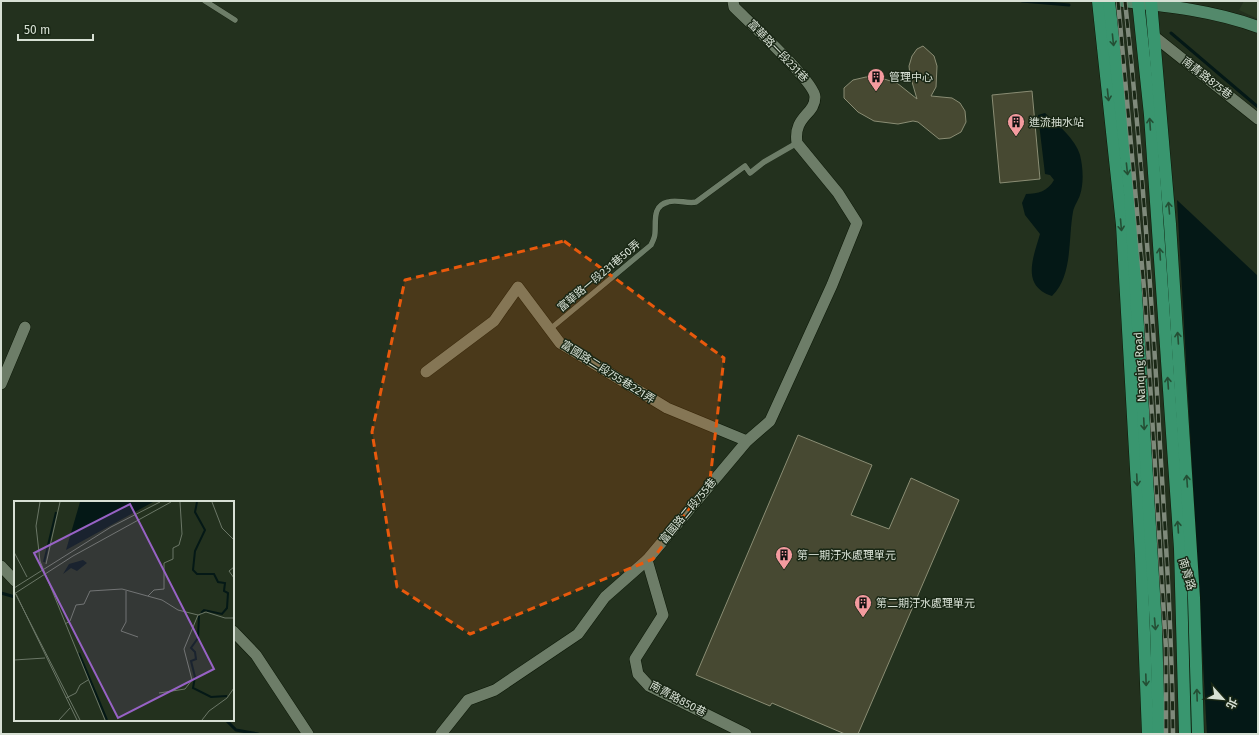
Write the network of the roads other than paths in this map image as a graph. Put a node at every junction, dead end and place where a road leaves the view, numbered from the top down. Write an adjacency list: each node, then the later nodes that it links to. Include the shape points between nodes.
1 (205, 1): 8 (lane)
2 (733, 1): 12 (street, 富華路一段231巷, via 734,7 814,90 813,105 795,132)
3 (1098, 1): 16 (main road, one-way to 16, via 1122,225)
4 (1109, 1): 13 (main road, Nanqing Road, one-way to 13, via 1130,193)
5 (1123, 1): 6 (street)
6 (1138, 2): 7 (street); 20 (main road, one-way to 6, via 1152,154)
7 (1151, 3): 9 (street, via 1195,10); 10 (main road)
8 (235, 20)
9 (1258, 27)
10 (1155, 37): 11 (street, 南青路875巷); 25 (main road, one-way to 10)
11 (1258, 119)
12 (797, 143): 15 (lane, 富華路一段231巷50弄, via 750,173 745,166 696,202 687,204 669,201 660,206 655,214 652,245); 19 (street, 富國路二段755巷, via 838,193 857,223 832,285 770,421)
13 (1137, 304): 16 (main road); 26 (main road, Nanqing Road, one-way to 26)
14 (25, 327): 18 (street)
15 (550, 330): 17 (street, 富國路二段755巷221弄, via 518,287 494,321); 19 (street, 富國路二段755巷221弄, via 560,343 667,408)
16 (1128, 356): 21 (main road, one-way to 21)
17 (426, 372)
18 (1, 384)
19 (747, 441): 22 (street, 富國路二段755巷)
20 (1180, 550): 25 (main road, 南青路); 33 (main road)
21 (1141, 556): 26 (main road); 31 (main road, one-way to 31)
22 (647, 560): 29 (street, 富國路二段755巷, via 605,597 578,634 495,690 468,700); 30 (street, 南青路850巷, via 663,615 635,659 638,674 649,686)
23 (1, 566): 24 (street)
24 (14, 581)
25 (1194, 598): 34 (main road, one-way to 25)
26 (1153, 601): 32 (main road, Nanqing Road, one-way to 32)
27 (234, 632): 28 (street, via 256,655)
28 (308, 734)
29 (441, 734)
30 (746, 734)
31 (1148, 734)
32 (1159, 734)
33 (1185, 734)
34 (1198, 734)

